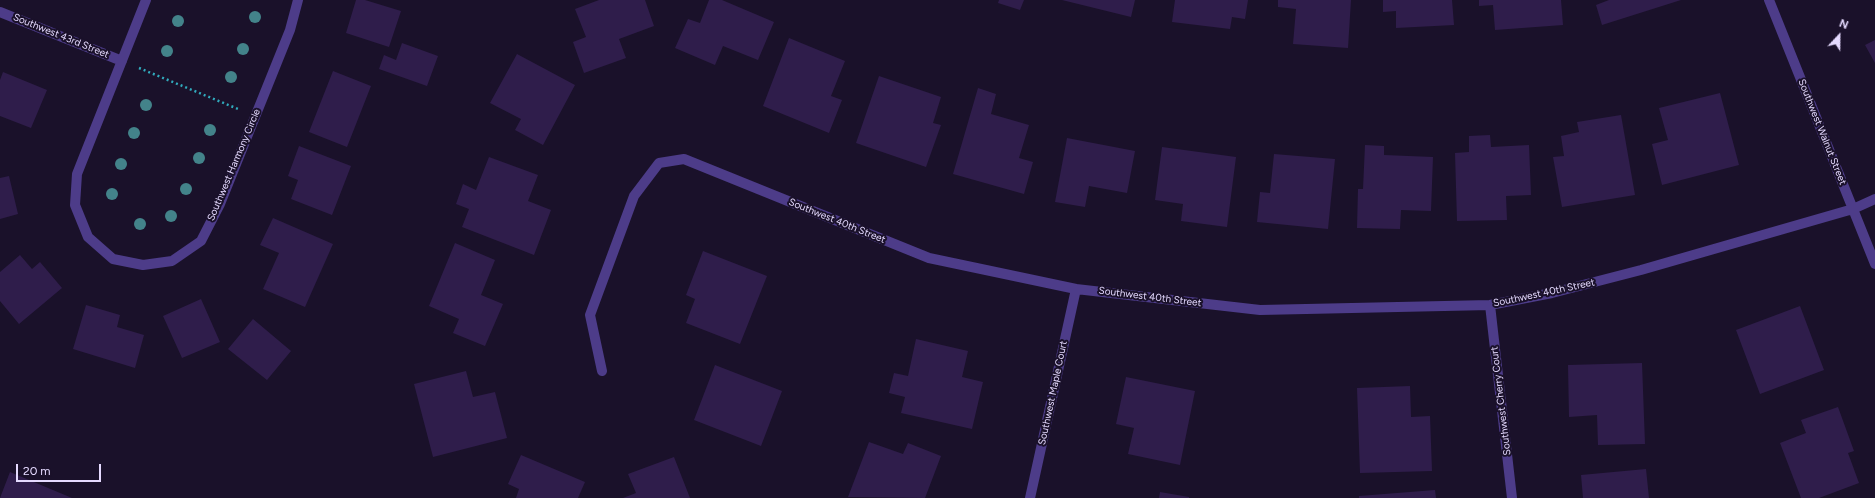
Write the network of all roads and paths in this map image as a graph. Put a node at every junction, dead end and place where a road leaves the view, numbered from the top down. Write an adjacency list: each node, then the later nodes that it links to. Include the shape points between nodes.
1 (146, 0): 5 (street, Southwest Harmony Circle)
2 (298, 0): 6 (street, Southwest Harmony Circle, via 290,30)
3 (1769, 0): 8 (street, Southwest Walnut Street)
4 (0, 12): 5 (street, Southwest 43rd Street)
5 (122, 61): 6 (path); 6 (street, Southwest Harmony Circle, via 77,174 75,206 88,237 113,259 143,265 172,262 201,241 220,204)
6 (255, 116)
7 (1875, 199): 8 (street, Southwest 40th Street)
8 (1853, 209): 9 (street, Southwest Walnut Street); 11 (street, Southwest 40th Street, via 1640,270 1552,293)
9 (1875, 264)
10 (1076, 289): 11 (street, Southwest 40th Street, via 1260,310); 12 (street, Southwest 40th Street, via 929,258 684,159 659,163 634,196 590,315); 13 (street, Southwest Maple Court)
11 (1490, 305): 14 (street, Southwest Cherry Court)
12 (602, 371)
13 (1030, 498)
14 (1512, 498)

